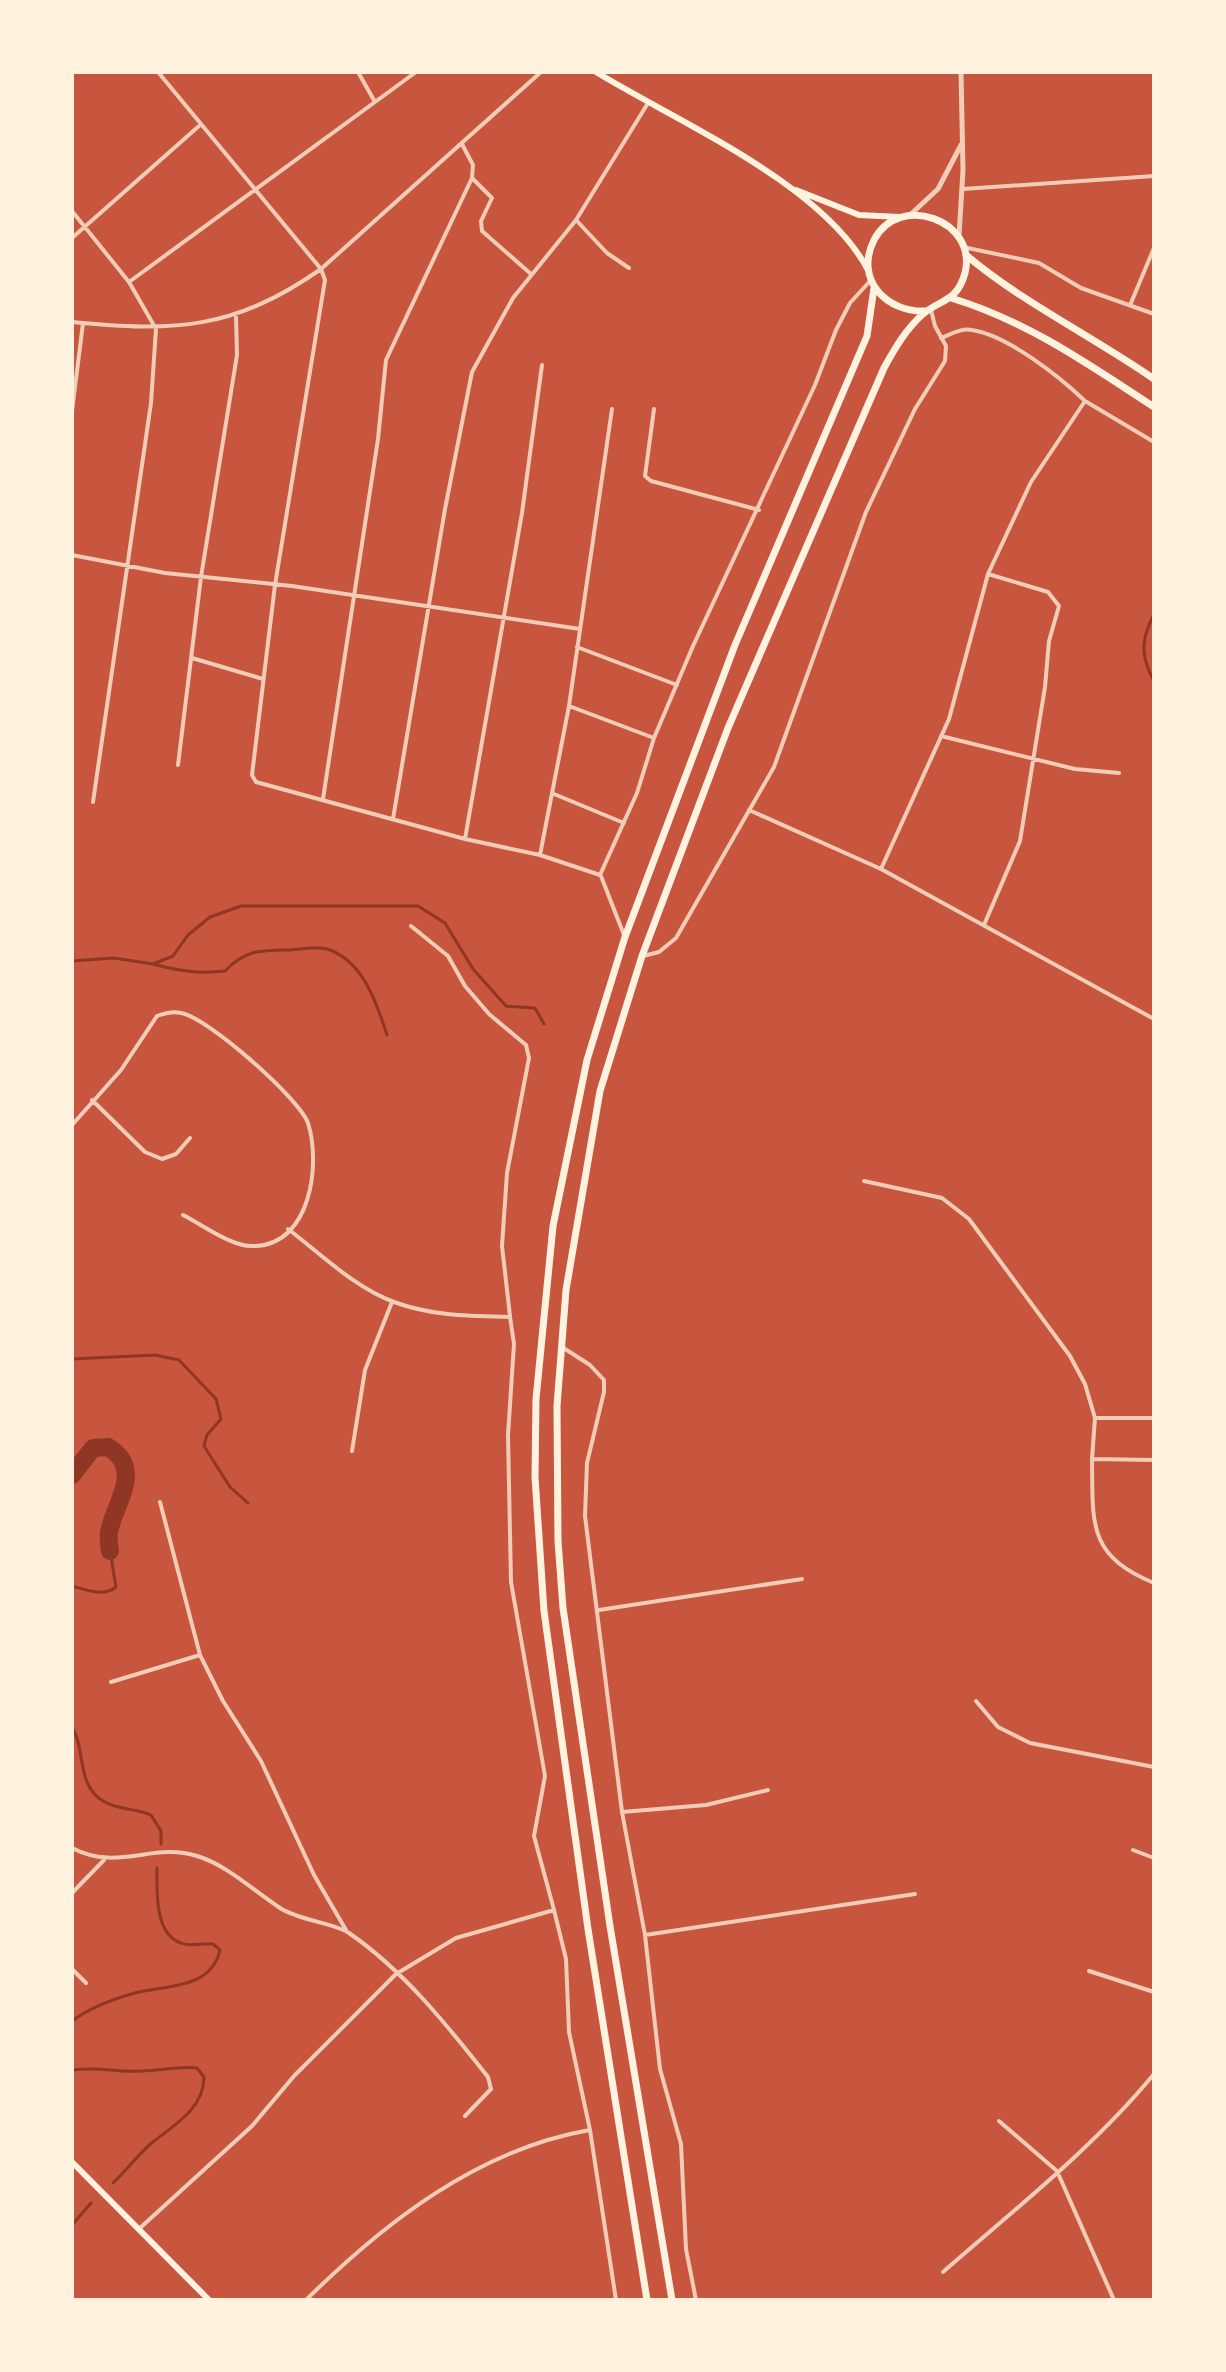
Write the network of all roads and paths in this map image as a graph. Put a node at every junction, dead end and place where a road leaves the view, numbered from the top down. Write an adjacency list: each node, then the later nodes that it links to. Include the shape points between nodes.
1 (158, 72): 9 (street)
2 (358, 72): 7 (street)
3 (416, 72): 7 (street)
4 (541, 72): 11 (street)
5 (596, 72): 8 (main road)
6 (961, 72): 10 (street)
7 (375, 102): 14 (street)
8 (648, 103): 15 (main road); 20 (street)
9 (199, 125): 14 (street); 21 (street)
10 (963, 140): 16 (street); 18 (street, via 938,189)
11 (462, 144): 13 (street, via 473,165); 27 (street)
12 (1154, 176): 16 (street)
13 (472, 178): 28 (street, via 492,198 482,231); 54 (street, via 386,360)
14 (256, 188): 27 (street); 30 (street)
15 (793, 189): 19 (main road, via 859,215); 29 (main road, via 838,230)
16 (963, 189): 22 (street)
17 (72, 211): 21 (street)
18 (910, 215): 19 (main road); 22 (main road, via 938,219)
19 (901, 217): 29 (main road, via 875,238 869,254)
20 (576, 220): 26 (street); 28 (street)
21 (84, 227): 23 (street); 30 (street)
22 (959, 237): 25 (main road)
23 (72, 238)
24 (1154, 248): 32 (street)
25 (964, 250): 31 (main road, via 963,278); 32 (street, via 1039,263 1081,288); 41 (main road, via 1004,285)
26 (629, 268)
27 (321, 269): 35 (street, via 287,293); 53 (street, via 324,293)
28 (531, 274): 55 (street, via 472,372)
29 (871, 280): 33 (main road, via 896,308); 48 (street, via 850,303 836,330); 80 (main road, via 867,336 735,645)
30 (129, 282): 38 (street)
31 (951, 298): 33 (main road); 43 (main road, via 1038,332)
32 (1131, 303): 34 (street)
33 (928, 310): 39 (street); 81 (main road, via 884,368 797,564)
34 (1154, 314)
35 (236, 316): 38 (street); 52 (street, via 237,355)
36 (72, 322): 37 (street)
37 (83, 323): 38 (street); 46 (street)
38 (156, 329): 50 (street, via 151,403)
39 (941, 338): 42 (street, via 969,329 986,335 1049,370); 71 (street, via 948,353 945,361 915,409 866,512 780,753)
40 (542, 365): 56 (street)
41 (1154, 379)
42 (1085, 401): 47 (street); 51 (street, via 1031,482)
43 (1154, 407)
44 (612, 409): 57 (street)
45 (654, 409): 48 (street, via 645,476)
46 (72, 411)
47 (1154, 442)
48 (759, 510): 61 (street)
49 (72, 555): 50 (street)
50 (126, 566): 52 (street); 70 (street)
51 (988, 574): 63 (street); 65 (street, via 1048,592 1058,600)
52 (201, 577): 53 (street); 59 (street)
53 (275, 585): 54 (street); 60 (street)
54 (354, 597): 55 (street); 69 (street)
55 (430, 608): 56 (street); 72 (street)
56 (505, 617): 57 (street); 74 (street)
57 (580, 629): 58 (street)
58 (577, 647): 61 (street); 62 (street)
59 (192, 658): 60 (street); 66 (street)
60 (263, 679): 69 (street, via 253,779)
61 (677, 685): 64 (street)
62 (569, 706): 64 (street); 68 (street)
63 (941, 736): 65 (street); 76 (street)
64 (654, 738): 73 (street)
65 (1033, 759): 67 (street); 78 (street, via 1020,841)
66 (178, 765)
67 (1119, 773)
68 (554, 794): 73 (street); 75 (street)
69 (323, 799): 72 (street)
70 (93, 802)
71 (749, 810): 76 (street); 81 (street, via 676,938 659,952)
72 (393, 819): 74 (street)
73 (624, 823): 77 (street)
74 (465, 839): 75 (street)
75 (540, 855): 77 (street)
76 (881, 869): 78 (street)
77 (600, 875): 80 (street)
78 (984, 925): 82 (street)
79 (411, 926): 90 (street, via 448,956 489,1014 526,1045 529,1058 507,1173 502,1246)
80 (625, 937): 132 (main road, via 587,1060 556,1210 536,1399 535,1477 544,1611)
81 (642, 956): 91 (main road, via 600,1091)
82 (1154, 1019)
83 (92, 1100): 84 (street); 85 (street, via 145,1152 162,1159 176,1154); 88 (street, via 121,1070 157,1016 182,1013 207,1026 290,1095 307,1120 316,1156 313,1187)
84 (72, 1125)
85 (190, 1138)
86 (864, 1181): 92 (street, via 942,1198 969,1219 1070,1356)
87 (183, 1215): 88 (street, via 253,1247 271,1243)
88 (288, 1229): 89 (street)
89 (392, 1302): 90 (street, via 455,1315); 94 (street, via 365,1370)
90 (510, 1317): 113 (street, via 511,1582 545,1776 534,1836)
91 (562, 1347): 100 (street, via 604,1380 586,1479 585,1516); 133 (main road, via 557,1406 563,1608)
92 (1095, 1418): 93 (street); 95 (street)
93 (1154, 1418)
94 (352, 1451)
95 (1092, 1459): 96 (street); 99 (street, via 1093,1515 1105,1550 1122,1570)
96 (1154, 1460)
97 (160, 1502): 101 (street)
98 (802, 1579): 100 (street)
99 (1154, 1583)
100 (599, 1610): 106 (street)
101 (200, 1655): 102 (street); 114 (street, via 261,1761)
102 (111, 1682)
103 (976, 1701): 104 (street, via 998,1727 1030,1743)
104 (1154, 1767)
105 (768, 1790): 106 (street, via 706,1805)
106 (622, 1812): 115 (street)
107 (72, 1848): 110 (street)
108 (1133, 1850): 109 (street)
109 (1154, 1858)
110 (104, 1860): 111 (street); 114 (street, via 176,1852 199,1856 284,1910)
111 (72, 1893)
112 (915, 1894): 115 (street)
113 (554, 1910): 118 (street, via 456,1938); 124 (street, via 566,1959 569,2032)
114 (346, 1930): 118 (street)
115 (645, 1935): 134 (street, via 660,2069 681,2144 686,2249)
116 (72, 1969): 119 (street)
117 (1089, 1971): 120 (street)
118 (396, 1974): 122 (street, via 439,2016 492,2084); 127 (street, via 252,2126)
119 (86, 1983)
120 (1154, 1992)
121 (1154, 2074): 126 (street)
122 (465, 2116)
123 (999, 2121): 126 (street)
124 (590, 2130): 130 (street, via 550,2137 469,2172 335,2271); 131 (street)
125 (72, 2162): 127 (main road)
126 (1057, 2171): 128 (street); 135 (street)
127 (140, 2228): 129 (main road)
128 (943, 2272)
129 (209, 2300)
130 (306, 2300)
131 (616, 2300)
132 (647, 2300)
133 (672, 2300)
134 (696, 2300)
135 (1114, 2300)

